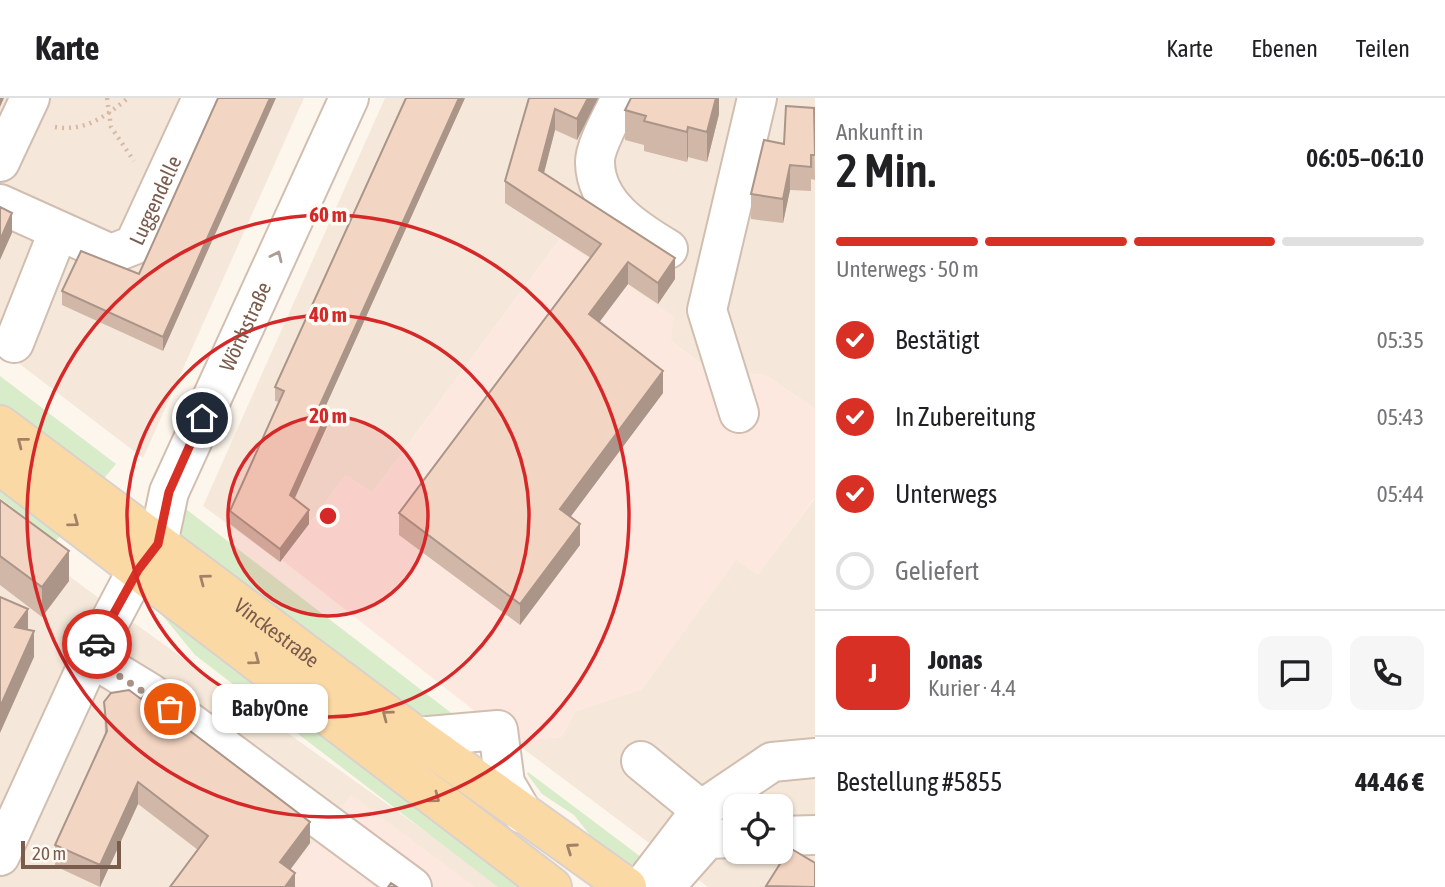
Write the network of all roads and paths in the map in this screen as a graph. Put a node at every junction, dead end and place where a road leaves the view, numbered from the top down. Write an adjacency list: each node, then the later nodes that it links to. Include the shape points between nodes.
1 (107, 98): 8 (path)
2 (128, 98): 8 (path)
3 (202, 98): 10 (street, Luggendelle)
4 (349, 98): 18 (street, Wörthstraße, one-way to 4, via 169,492)
5 (621, 98): 13 (street, via 594,161 601,190 630,226)
6 (757, 98): 15 (street, via 707,310)
7 (25, 108): 8 (path, via 66,129 93,123); 9 (street)
8 (108, 113): 10 (path, via 116,139 129,158)
9 (0, 162)
10 (164, 181): 12 (street, Luggendelle, via 134,245 111,254)
11 (0, 204): 12 (street, Luggendelle)
12 (58, 232): 14 (street)
13 (668, 249)
14 (14, 343)
15 (739, 413)
16 (0, 425): 18 (main road, Vinckestraße, one-way to 16)
17 (0, 465): 18 (main road, Vinckestraße, one-way to 18)
18 (148, 557): 19 (street, Wörthstraße); 20 (main road, Vinckestraße, one-way to 18); 30 (main road, Vinckestraße, one-way to 30)
19 (90, 657): 28 (street, Wörthstraße); 29 (street, via 150,694)
20 (417, 737): 24 (main road, Vinckestraße); 24 (street, via 498,730 505,783)
21 (815, 758): 23 (street, via 772,762)
22 (641, 761): 23 (street)
23 (701, 810): 32 (street)
24 (523, 814): 31 (main road, Vinckestraße, one-way to 24)
25 (815, 835): 26 (street)
26 (793, 836)
27 (723, 838): 33 (street, via 707,839)
28 (0, 856)
29 (412, 887)
30 (552, 887)
31 (627, 887)
32 (642, 887)
33 (667, 887)

